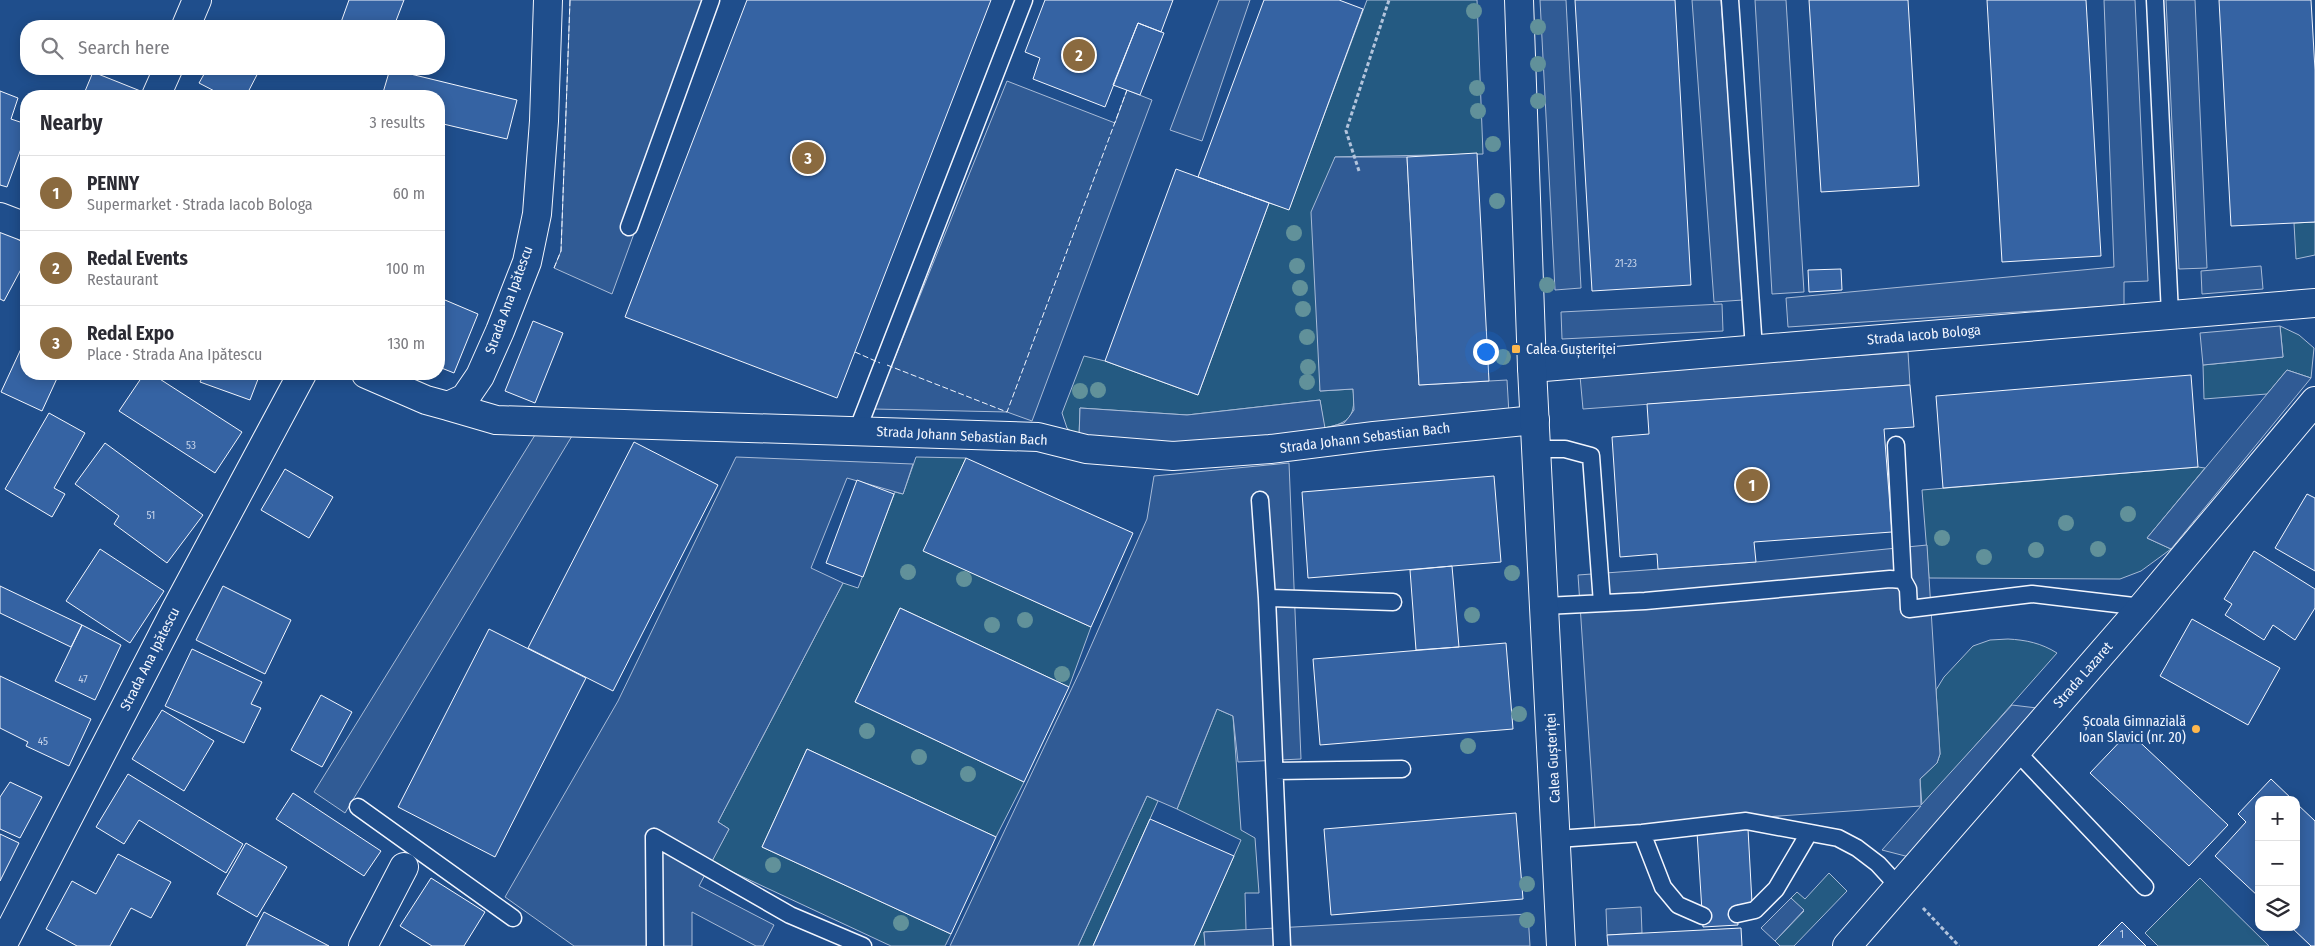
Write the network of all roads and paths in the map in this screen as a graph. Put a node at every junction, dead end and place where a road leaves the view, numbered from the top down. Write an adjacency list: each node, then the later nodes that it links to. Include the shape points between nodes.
1 (197, 0): 9 (street)
2 (548, 0): 23 (street, Strada Ana Ipătescu, via 537,214 526,262 480,376 465,398)
3 (711, 0): 15 (lane)
4 (1024, 0): 25 (lane)
5 (1389, 0): 12 (path, via 1346,131)
6 (1519, 0): 19 (street, Calea Gușteriței)
7 (1730, 0): 18 (lane)
8 (2154, 0): 17 (lane)
9 (189, 20)
10 (165, 75): 11 (street)
11 (159, 90)
12 (1359, 171)
13 (0, 216): 14 (street)
14 (20, 224)
15 (629, 227)
16 (2315, 303): 17 (street, Strada Iacob Bologa)
17 (2170, 314): 18 (street, Strada Iacob Bologa)
18 (1754, 348): 19 (street, Strada Iacob Bologa)
19 (1532, 368): 24 (street, Calea Gușteriței)
20 (299, 380): 48 (street, Strada Ana Ipătescu)
21 (380, 380): 23 (street)
22 (2315, 401): 34 (street, Strada Lazaret)
23 (448, 406): 25 (street, Strada Johann Sebastian Bach, via 496,420)
24 (1536, 420): 25 (street, Strada Johann Sebastian Bach, via 1270,449 1173,456 1086,449 1038,437); 27 (street, Calea Gușteriței)
25 (857, 430)
26 (1896, 445): 29 (lane)
27 (1537, 449): 32 (lane, via 1565,449 1591,456); 33 (street, Calea Gușteriței)
28 (1260, 500): 30 (lane)
29 (1903, 580): 32 (lane); 34 (lane, via 1908,589 1910,609 2032,594)
30 (1267, 598): 31 (lane); 37 (lane)
31 (1393, 602)
32 (1602, 603): 33 (lane)
33 (1544, 606): 41 (street, Calea Gușteriței)
34 (2142, 607): 35 (street, Strada Lazaret)
35 (2017, 752): 43 (lane); 44 (street, Strada Lazaret)
36 (1402, 769): 37 (lane)
37 (1275, 771): 52 (lane)
38 (358, 807): 47 (lane)
39 (1809, 832): 40 (lane, via 1746,821); 44 (lane, via 1838,838 1857,848 1878,864); 45 (lane, via 1776,889 1755,910)
40 (1642, 833): 41 (lane); 46 (lane, via 1663,887 1678,905)
41 (1557, 839): 53 (street, Calea Gușteriței)
42 (404, 867): 49 (street)
43 (2145, 887)
44 (1900, 888): 54 (street, Strada Lazaret); 55 (path)
45 (1737, 914)
46 (1703, 916)
47 (513, 918)
48 (2, 946)
49 (363, 946)
50 (655, 946): 51 (lane, via 654,838 790,915)
51 (863, 946)
52 (1282, 946)
53 (1561, 946)
54 (1847, 946)
55 (1959, 946)

